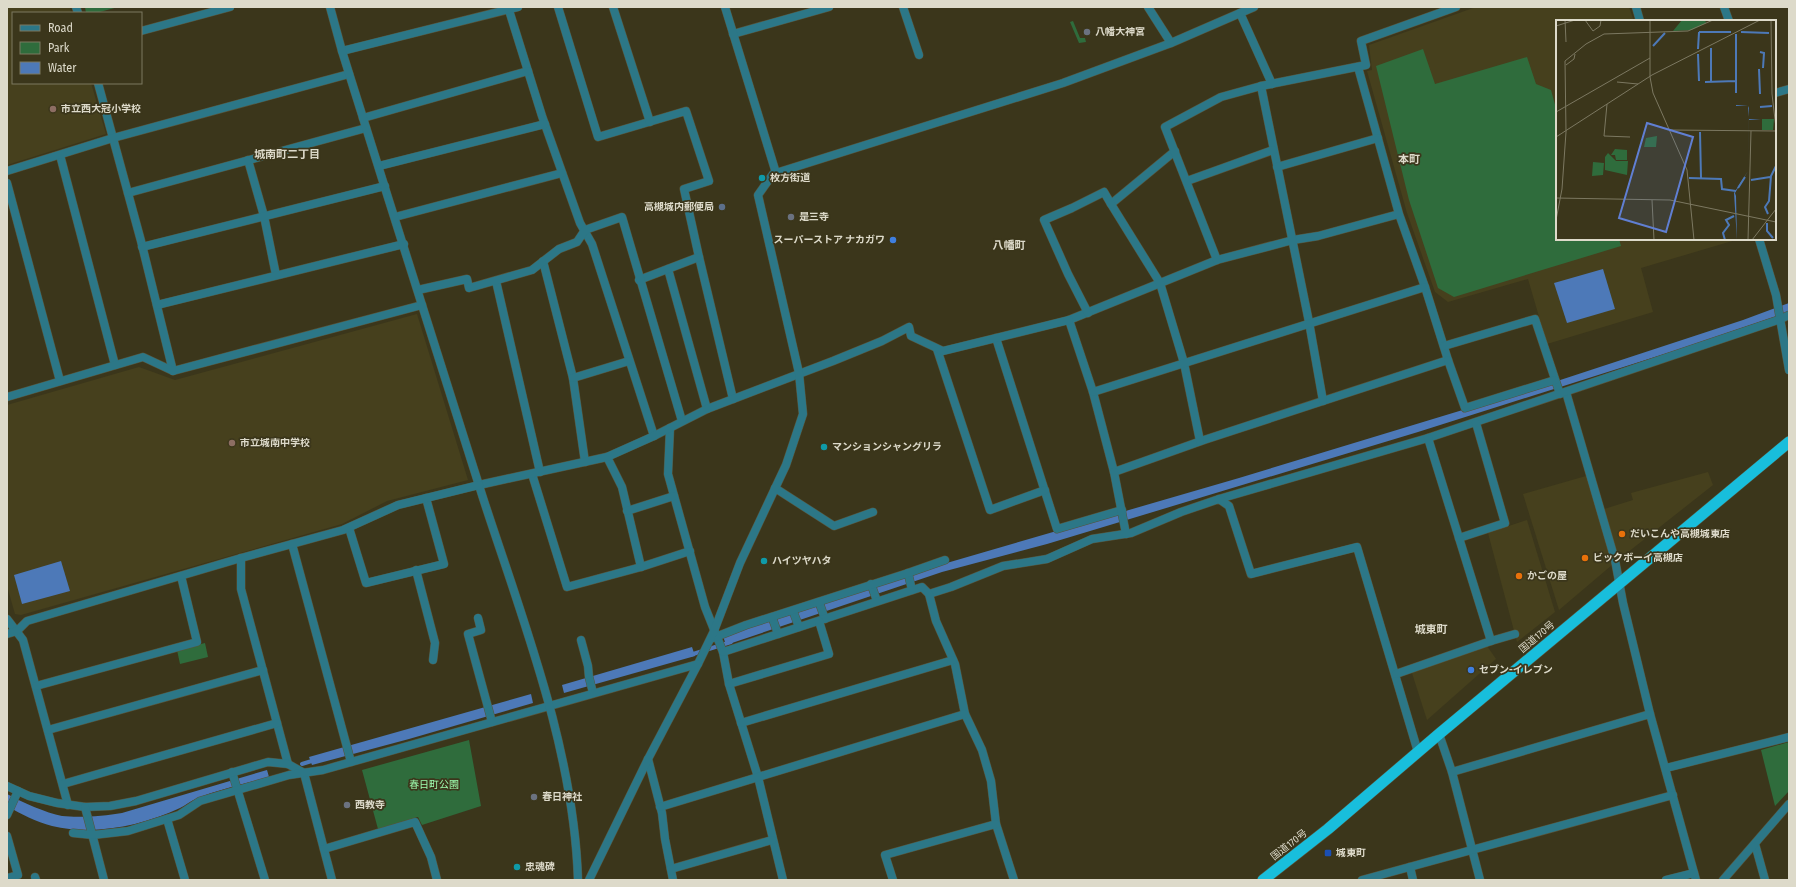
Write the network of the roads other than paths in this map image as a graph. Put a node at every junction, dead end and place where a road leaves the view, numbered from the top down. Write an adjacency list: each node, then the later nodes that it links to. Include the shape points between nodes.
1 (230, 7): 18 (street)
2 (330, 7): 21 (street)
3 (518, 7): 14 (street)
4 (558, 7): 32 (street, via 598,137)
5 (613, 7): 32 (street)
6 (725, 7): 19 (street)
7 (829, 7): 19 (street)
8 (903, 7): 22 (street)
9 (1148, 7): 20 (street)
10 (1254, 7): 15 (street)
11 (1456, 7): 23 (street, via 1361,41 1366,65)
12 (1636, 7): 16 (street)
13 (1724, 7): 17 (street)
14 (508, 8): 21 (street); 24 (street)
15 (1240, 13): 20 (street); 27 (street)
16 (1640, 20)
17 (1729, 20)
18 (142, 31)
19 (733, 34): 45 (street)
20 (1171, 43): 45 (street, via 1063,83)
21 (342, 51): 25 (street)
22 (919, 55)
23 (1358, 67): 27 (street); 36 (street)
24 (528, 71): 31 (street); 33 (street)
25 (349, 74): 31 (street); 35 (street)
26 (98, 84): 35 (street)
27 (1272, 84): 28 (street)
28 (1261, 86): 37 (street); 38 (street, via 1221,97 1165,127)
29 (1789, 88): 30 (street)
30 (1776, 93)
31 (363, 118): 34 (street)
32 (650, 122): 59 (street, via 686,111 709,181 684,189)
33 (545, 124): 41 (street); 44 (street)
34 (366, 128): 40 (street); 41 (street)
35 (113, 138): 39 (street); 49 (street)
36 (1378, 138): 42 (street); 51 (street)
37 (1273, 150): 42 (street); 46 (street)
38 (1175, 151): 46 (street); 50 (street)
39 (60, 155): 43 (street); 82 (street)
40 (248, 160): 49 (street); 52 (street)
41 (379, 166): 48 (street)
42 (1277, 167): 55 (street)
43 (7, 171)
44 (562, 173): 53 (street); 54 (street, via 580,223)
45 (776, 173): 85 (street, via 758,196)
46 (1187, 181): 60 (street)
47 (7, 183): 88 (street)
48 (385, 186): 52 (street); 53 (street)
49 (128, 192): 58 (street)
50 (1111, 204): 66 (street); 71 (street, via 1104,192 1044,220)
51 (1399, 214): 55 (street, via 1318,236); 67 (street)
52 (264, 216): 58 (street); 63 (street)
53 (395, 217): 57 (street)
54 (585, 230): 61 (street, via 577,242 559,249); 64 (street, via 622,217); 80 (street, via 592,244)
55 (1292, 240): 60 (street); 75 (street)
56 (1759, 240): 73 (street)
57 (404, 244): 63 (street); 68 (street)
58 (142, 247): 70 (street)
59 (699, 258): 62 (street); 92 (street)
60 (1217, 260): 66 (street)
61 (544, 261): 65 (street, via 532,270); 86 (street)
62 (668, 269): 64 (street); 94 (street)
63 (276, 275): 70 (street)
64 (639, 280): 95 (street)
65 (496, 281): 68 (street, via 469,288 466,278); 105 (street)
66 (1160, 283): 71 (street); 81 (street)
67 (1426, 287): 75 (street); 77 (street)
68 (418, 290): 69 (street)
69 (422, 304): 84 (street); 106 (street)
70 (157, 306): 84 (street)
71 (1088, 313): 74 (street)
72 (1789, 315): 73 (street)
73 (1781, 319): 83 (street); 90 (street)
74 (1070, 320): 76 (street); 89 (street)
75 (1309, 322): 81 (street); 93 (street)
76 (996, 338): 78 (street, via 943,351); 108 (street)
77 (1444, 346): 79 (street); 87 (street, via 1535,319)
78 (938, 349): 85 (street, via 911,336 909,327 868,347); 108 (street, via 990,510)
79 (1448, 360): 87 (street, via 1465,408); 93 (street)
80 (629, 361): 86 (street); 98 (street)
81 (1184, 363): 89 (street); 100 (street)
82 (115, 365): 84 (street, via 143,357); 88 (street)
83 (1789, 370)
84 (173, 371)
85 (799, 373): 92 (street); 107 (street, via 803,414 786,465)
86 (573, 378): 103 (street)
87 (1555, 380): 90 (street)
88 (60, 381): 91 (street)
89 (1093, 392): 104 (street)
90 (1563, 393): 96 (street); 126 (street)
91 (7, 397)
92 (733, 399): 94 (street)
93 (1323, 401): 100 (street)
94 (707, 409): 95 (street)
95 (682, 421): 97 (street)
96 (1476, 423): 99 (street); 117 (street, via 1505,523)
97 (670, 428): 98 (street); 109 (street, via 668,474)
98 (654, 436): 102 (street)
99 (1428, 438): 111 (street); 117 (street)
100 (1200, 441): 104 (street)
101 (1789, 442): 126 (highway, 国道170号)
102 (607, 457): 103 (street); 113 (street, via 622,487)
103 (585, 462): 105 (street)
104 (1114, 472): 112 (street)
105 (536, 473): 106 (street); 122 (street, via 566,587)
106 (479, 485): 110 (street); 154 (street)
107 (775, 488): 114 (street, via 834,526); 139 (street, via 740,563)
108 (1045, 490): 112 (street, via 1057,529)
109 (674, 496): 113 (street); 119 (street)
110 (426, 498): 115 (street, via 398,505); 123 (street, via 444,564)
111 (1219, 499): 116 (street); 150 (street, via 1229,506 1251,574 1357,547)
112 (1122, 510): 116 (street)
113 (627, 511): 122 (street)
114 (873, 512)
115 (349, 528): 118 (street); 123 (street, via 366,582)
116 (1126, 534): 129 (street, via 1092,539 1047,559 1003,566)
117 (1459, 538): 144 (street)
118 (292, 544): 120 (street); 164 (street)
119 (690, 551): 122 (street); 139 (street, via 705,607)
120 (241, 558): 125 (street); 149 (street, via 241,589)
121 (945, 560): 124 (street)
122 (641, 567)
123 (416, 570): 146 (street, via 435,642)
124 (908, 573): 127 (street); 128 (street)
125 (181, 576): 138 (street, via 27,622); 152 (street, via 196,642)
126 (1620, 583): 156 (street); 161 (highway, 国道170号)
127 (871, 584): 130 (street); 131 (street)
128 (912, 590): 129 (street, via 922,587); 130 (street)
129 (929, 594): 147 (street, via 936,621)
130 (876, 601): 136 (street)
131 (819, 602): 132 (street); 136 (street)
132 (793, 611): 133 (street); 137 (street)
133 (772, 617): 139 (street); 141 (street)
134 (478, 618): 157 (street, via 481,630 468,634)
135 (7, 619): 138 (street)
136 (822, 620): 137 (street); 151 (street, via 829,654)
137 (799, 627): 141 (street)
138 (17, 631): 140 (street); 152 (street, via 23,640)
139 (716, 633): 145 (street); 148 (street, via 709,641)
140 (7, 634)
141 (778, 634): 145 (street)
142 (1515, 634): 144 (street)
143 (581, 640): 153 (street)
144 (1490, 641): 150 (street)
145 (723, 652): 151 (street)
146 (433, 660)
147 (953, 660): 155 (street); 159 (street)
148 (698, 664): 153 (street); 165 (street)
149 (263, 670): 158 (street); 160 (street)
150 (1396, 674): 163 (street)
151 (729, 684): 159 (street)
152 (36, 686): 160 (street)
153 (592, 690): 154 (street)
154 (548, 706): 157 (street); 200 (street, via 570,795)
155 (965, 714): 171 (street); 183 (street, via 982,750 991,781)
156 (1650, 714): 167 (street); 168 (street)
157 (491, 719): 164 (street)
158 (277, 723): 166 (street); 172 (street)
159 (741, 723): 171 (street)
160 (48, 730): 172 (street)
161 (1439, 734): 163 (highway, 国道170号); 168 (street)
162 (1789, 737): 167 (street)
163 (1418, 752): 206 (highway, 国道170号, via 1328,829)
164 (350, 759): 169 (street, via 323,770)
165 (648, 759): 179 (street); 201 (street)
166 (288, 764): 169 (street); 170 (street, via 268,762)
167 (1666, 768): 176 (street)
168 (1452, 772): 190 (street)
169 (304, 773): 174 (street); 189 (street)
170 (233, 775): 174 (street); 180 (street, via 136,801)
171 (758, 777): 179 (street); 187 (street)
172 (63, 784): 178 (street)
173 (7, 786): 175 (street)
174 (237, 789): 182 (street, via 200,801); 197 (street)
175 (16, 794): 178 (street); 181 (street)
176 (1673, 795): 190 (street); 193 (street)
177 (1789, 804): 188 (street)
178 (68, 805): 180 (street)
179 (660, 807): 192 (street)
180 (86, 810): 185 (street)
181 (7, 814)
182 (167, 819): 185 (street, via 128,831); 196 (street)
183 (996, 824): 204 (street, via 885,855); 205 (street)
184 (73, 833): 185 (street)
185 (92, 833): 195 (street)
186 (7, 836): 194 (street, via 18,875)
187 (772, 840): 192 (street); 203 (street)
188 (1754, 844): 211 (street); 212 (street)
189 (324, 849): 198 (street); 199 (street, via 415,822 431,857)
190 (1472, 849): 191 (street); 209 (street)
191 (1410, 867): 207 (street); 208 (street)
192 (671, 869): 202 (street)
193 (1695, 876): 210 (street)
194 (7, 878)
195 (104, 880)
196 (185, 880)
197 (265, 880)
198 (332, 880)
199 (437, 880)
200 (578, 880)
201 (589, 880)
202 (673, 880)
203 (783, 880)
204 (892, 880)
205 (1014, 880)
206 (1263, 880)
207 (1362, 880)
208 (1413, 880)
209 (1480, 880)
210 (1666, 880)
211 (1723, 880)
212 (1765, 880)

